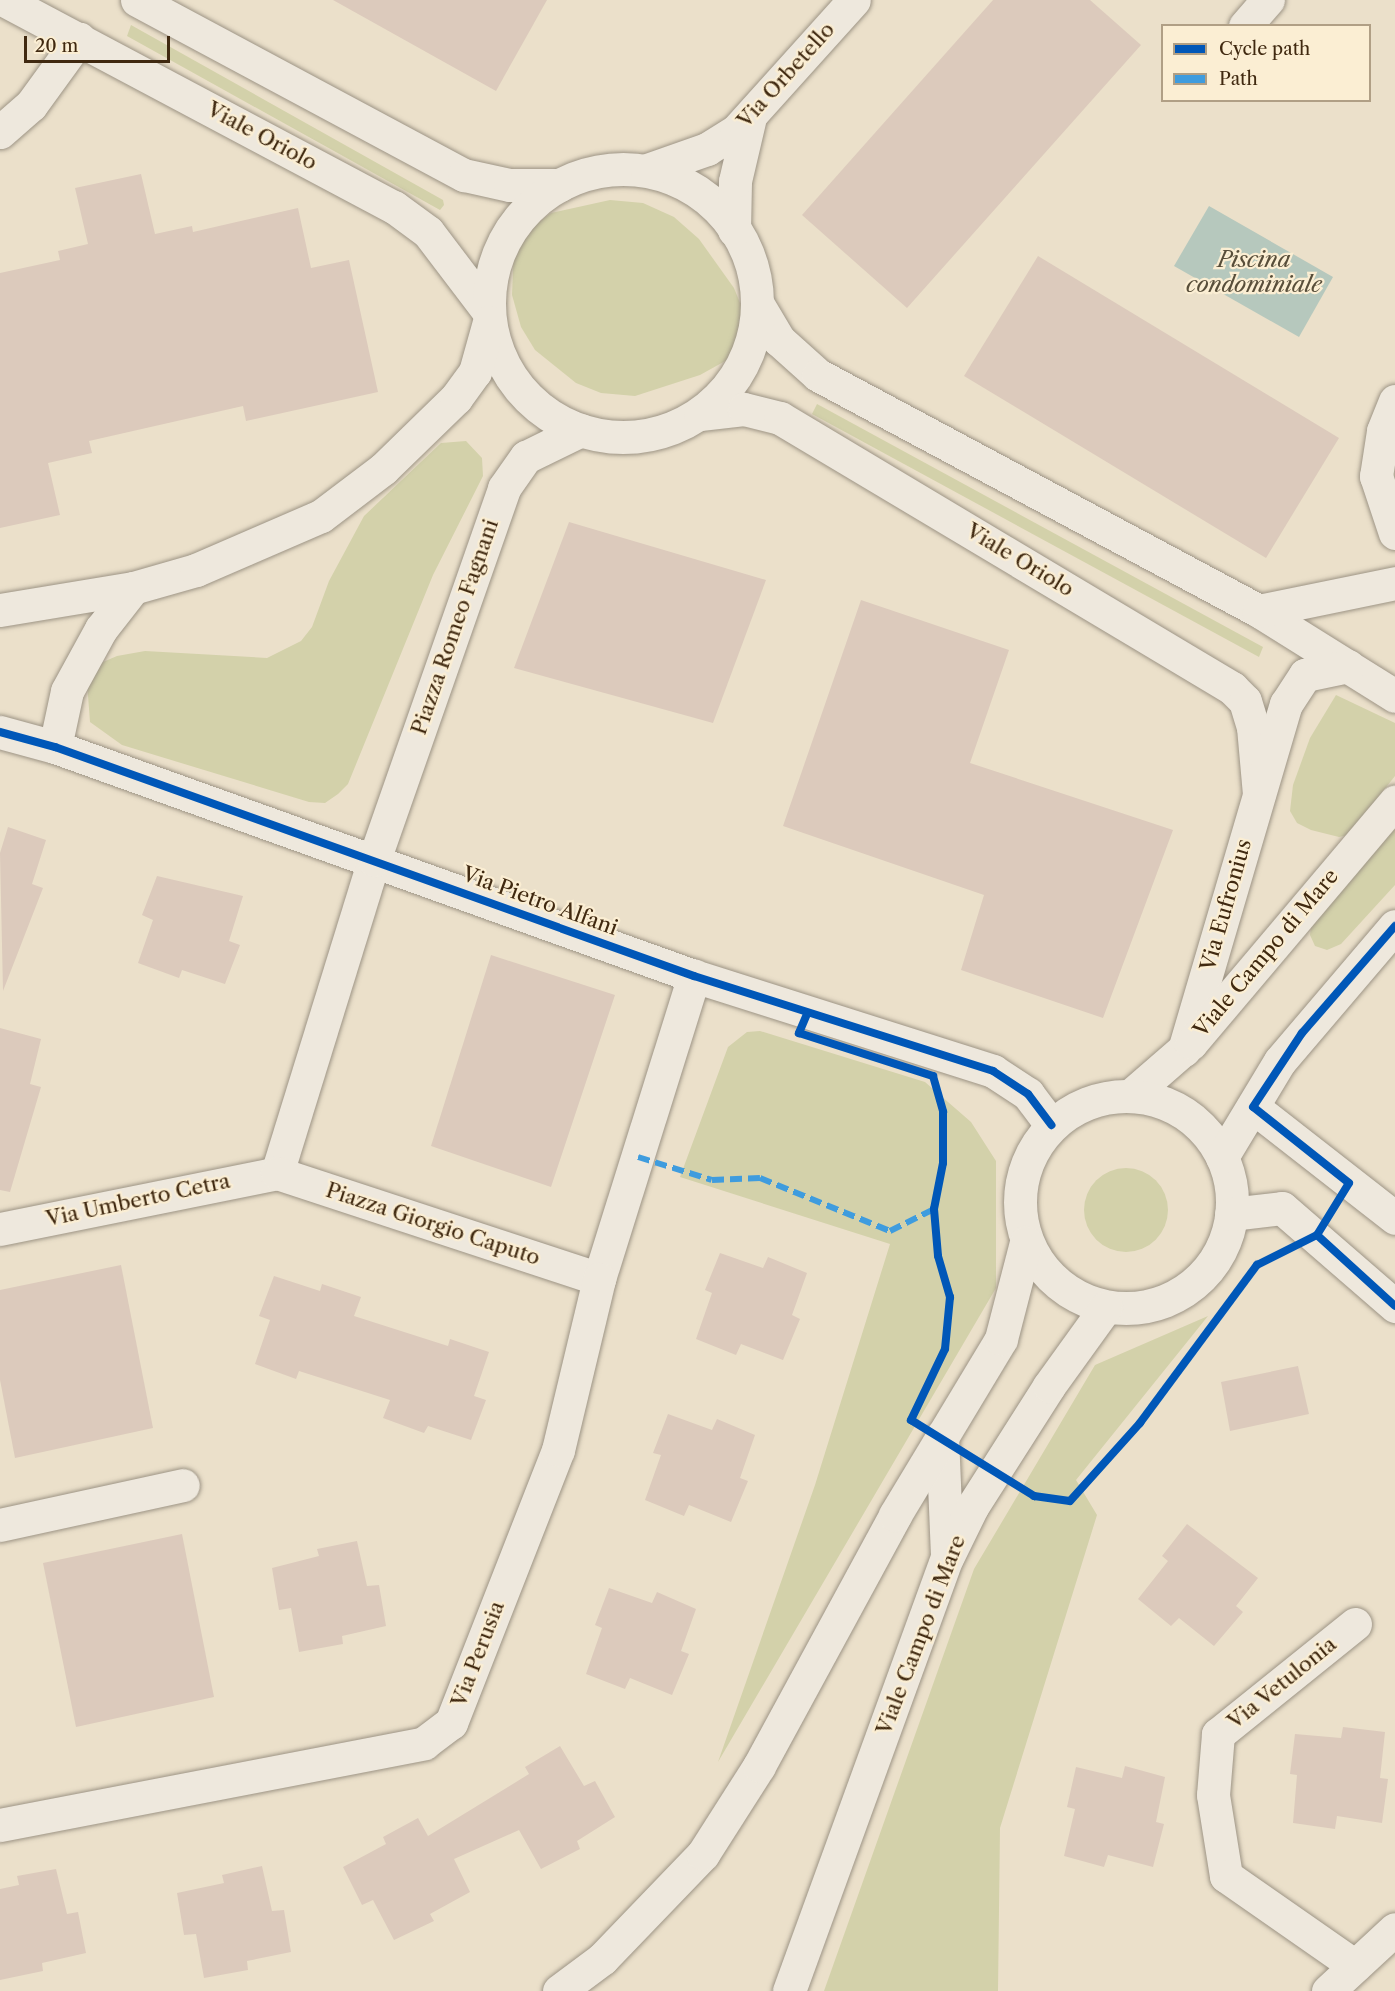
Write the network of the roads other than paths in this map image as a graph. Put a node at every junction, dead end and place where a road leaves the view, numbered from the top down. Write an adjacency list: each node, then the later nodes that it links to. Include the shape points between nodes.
1 (4, 0): 6 (street, Viale Oriolo)
2 (137, 0): 10 (street, via 464,175 510,185)
3 (854, 0): 7 (street, Via Orbetello)
4 (1268, 0): 5 (street)
5 (1247, 24)
6 (79, 39): 8 (street, via 32,105); 13 (street, Viale Oriolo, via 394,207 440,245)
7 (750, 117): 9 (street, Via Orbetello, via 707,149); 11 (street, via 735,181)
8 (0, 132)
9 (647, 170): 10 (street, via 612,169); 11 (street, via 706,197)
10 (560, 185): 13 (street, via 521,215 502,244 491,277)
11 (735, 231): 12 (street, via 748,252)
12 (757, 303): 15 (street, via 747,359); 21 (street, via 779,340 818,375)
13 (489, 316): 16 (street, via 509,377 532,403); 19 (street, via 481,358 456,398 353,495 290,533 196,570)
14 (1395, 401): 17 (street, via 1383,431 1376,476)
15 (700, 414): 16 (street, Viale Oriolo, via 637,435); 26 (street, Viale Oriolo, via 744,409 780,418 1232,688 1245,701 1253,727)
16 (580, 430): 28 (street, Piazza Romeo Fagnani, via 526,457 504,488)
17 (1395, 533)
18 (1395, 583): 21 (street)
19 (133, 588): 20 (street); 25 (street, via 100,629 67,691)
20 (0, 610)
21 (1259, 611): 22 (street)
22 (1348, 666): 23 (street); 26 (street, Via Eufronius, via 1315,669 1296,684)
23 (1395, 696)
24 (0, 732): 25 (street, Via Pietro Alfani)
25 (55, 747): 28 (street, Via Pietro Alfani)
26 (1258, 794): 31 (street, Via Eufronius)
27 (1395, 802): 31 (street, Viale Campo di Mare)
28 (374, 860): 30 (street, Via Pietro Alfani); 36 (street)
29 (1395, 926): 33 (street, via 1302,1033)
30 (694, 976): 34 (street, Via Pietro Alfani, via 993,1071 1028,1094); 41 (street)
31 (1184, 1050): 32 (street, Viale Campo di Mare)
32 (1130, 1096): 34 (street, via 1092,1102); 35 (street, via 1158,1101 1185,1113 1206,1133)
33 (1253, 1107): 35 (street); 38 (street)
34 (1051, 1125): 40 (street, via 1032,1151 1022,1180 1019,1212)
35 (1222, 1157): 37 (street, via 1231,1185)
36 (277, 1173): 39 (street, Via Umberto Cetra); 41 (street, Piazza Giorgio Caputo)
37 (1231, 1214): 42 (street, via 1282,1208); 43 (street, via 1222,1248 1202,1276 1174,1296 1141,1308)
38 (1395, 1218)
39 (0, 1229)
40 (1026, 1242): 43 (street, via 1045,1272 1073,1294); 44 (street, via 1001,1339)
41 (599, 1279): 49 (street, Via Perusia, via 558,1450 451,1723 424,1743)
42 (1395, 1306)
43 (1106, 1307): 47 (street, Viale Campo di Mare, via 1049,1386 972,1507)
44 (942, 1436): 47 (street); 52 (street, via 759,1767 703,1854 602,1959)
45 (183, 1485): 46 (street)
46 (0, 1525)
47 (947, 1558): 53 (street, Viale Campo di Mare)
48 (1355, 1624): 51 (street, Via Vetulonia, via 1218,1734 1213,1795 1226,1875)
49 (0, 1825)
50 (1395, 1929): 51 (street)
51 (1355, 1966): 54 (street)
52 (559, 1991)
53 (789, 1991)
54 (1328, 1991)

